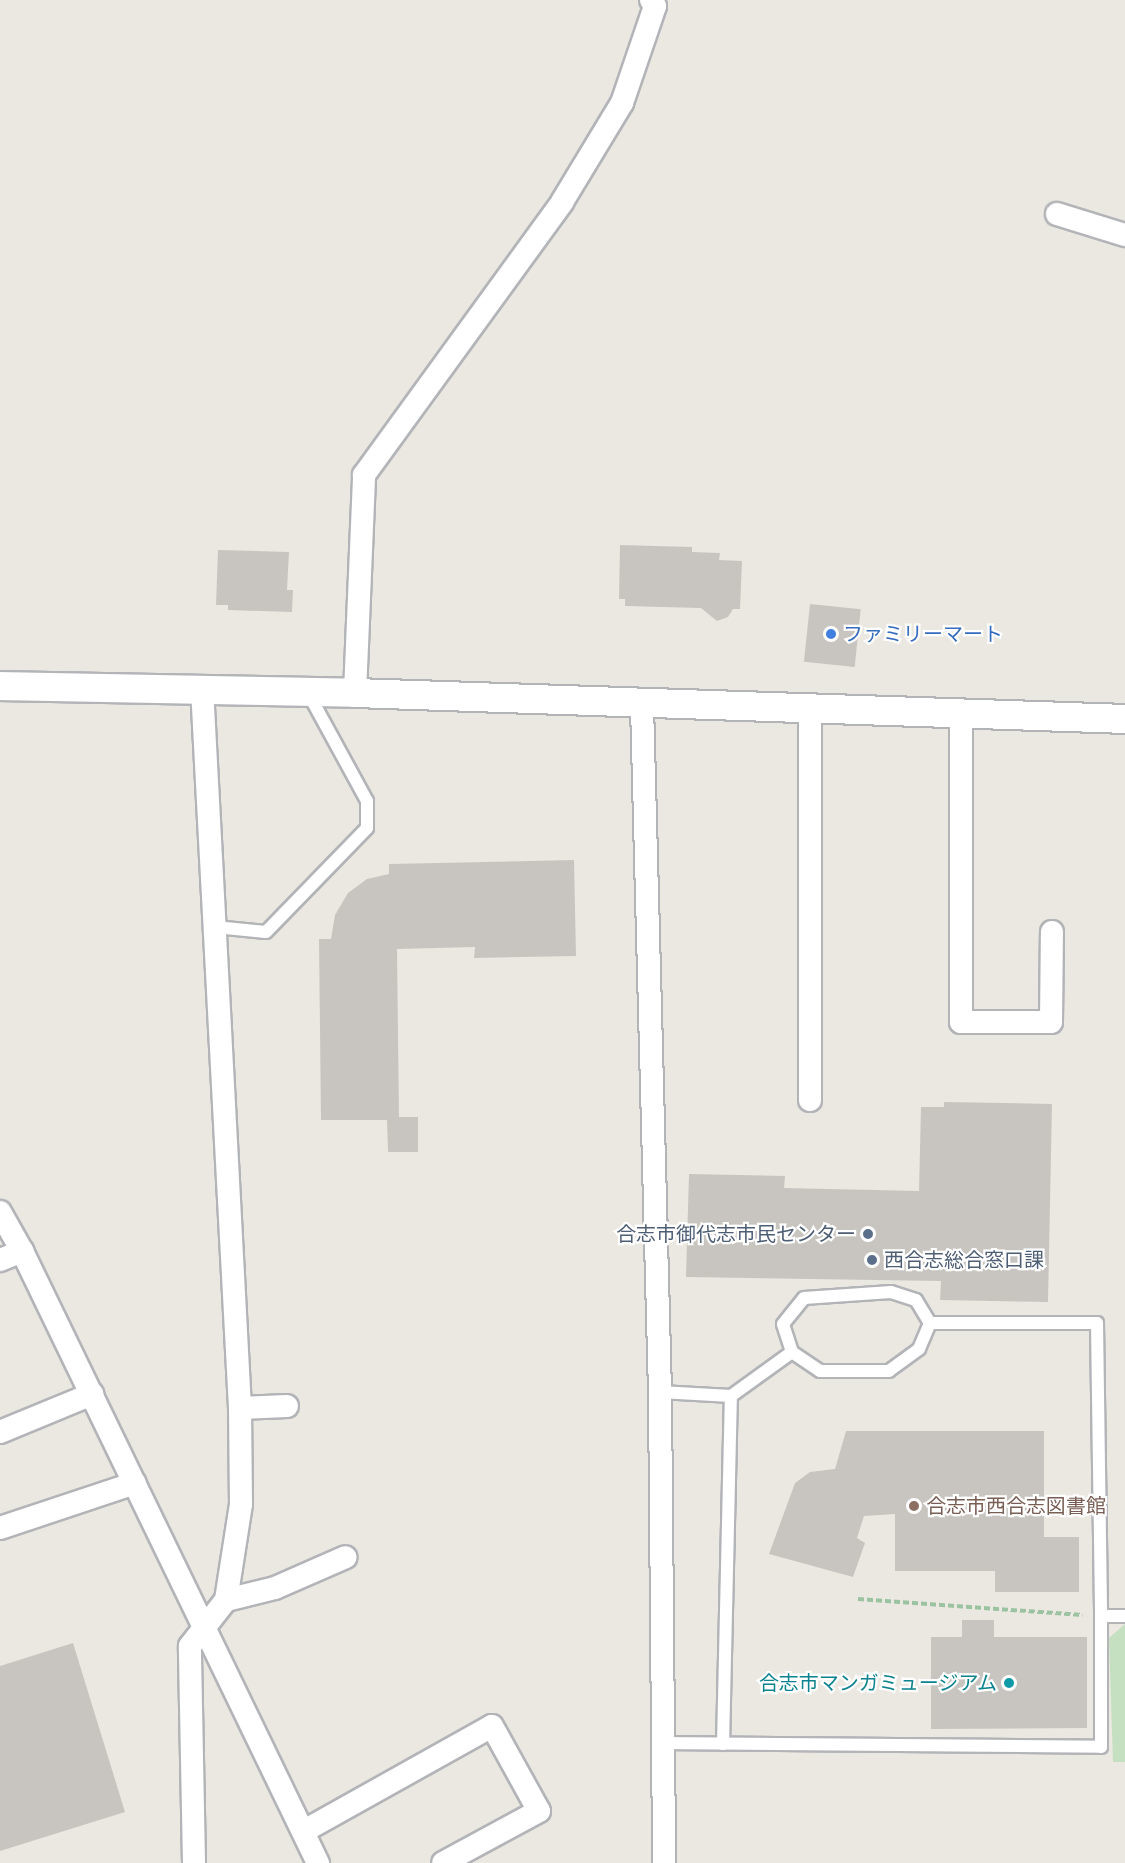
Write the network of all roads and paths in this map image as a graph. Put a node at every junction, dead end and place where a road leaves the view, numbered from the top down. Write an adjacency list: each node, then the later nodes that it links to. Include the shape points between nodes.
1 (651, 0): 7 (street, via 655,6 622,103 562,202 364,475)
2 (1057, 214): 3 (street)
3 (1125, 235)
4 (0, 686): 5 (street)
5 (202, 688): 6 (street); 12 (street)
6 (308, 692): 7 (street); 12 (lane, via 367,801 367,828 266,932)
7 (355, 693): 8 (street)
8 (642, 705): 9 (street); 20 (street)
9 (810, 710): 10 (street); 14 (street)
10 (961, 714): 11 (street); 13 (street, via 961,1022 1051,1022)
11 (1125, 719)
12 (215, 927): 24 (street)
13 (1052, 932)
14 (810, 1100)
15 (0, 1212): 16 (street)
16 (22, 1251): 17 (street); 21 (street)
17 (0, 1260)
18 (930, 1323): 19 (lane, via 919,1349 890,1371 820,1371); 19 (lane, via 916,1300 891,1292 804,1298 783,1324); 31 (lane, via 1097,1323)
19 (792, 1352): 22 (lane)
20 (660, 1392): 22 (lane); 34 (street)
21 (92, 1394): 25 (street); 26 (street)
22 (730, 1396): 35 (lane)
23 (287, 1406): 24 (street)
24 (240, 1408): 30 (street, via 241,1504)
25 (0, 1432)
26 (135, 1484): 27 (street); 33 (street)
27 (0, 1528)
28 (346, 1557): 30 (street, via 274,1588)
29 (858, 1599): 31 (path)
30 (226, 1600): 33 (street)
31 (1101, 1616): 32 (lane); 35 (lane, via 1101,1747)
32 (1125, 1616)
33 (203, 1628): 36 (street); 37 (street, via 190,1646)
34 (664, 1743): 35 (lane); 40 (street)
35 (723, 1744)
36 (304, 1831): 38 (street); 39 (street, via 492,1726 539,1811)
37 (194, 1863)
38 (318, 1863)
39 (444, 1863)
40 (664, 1863)

